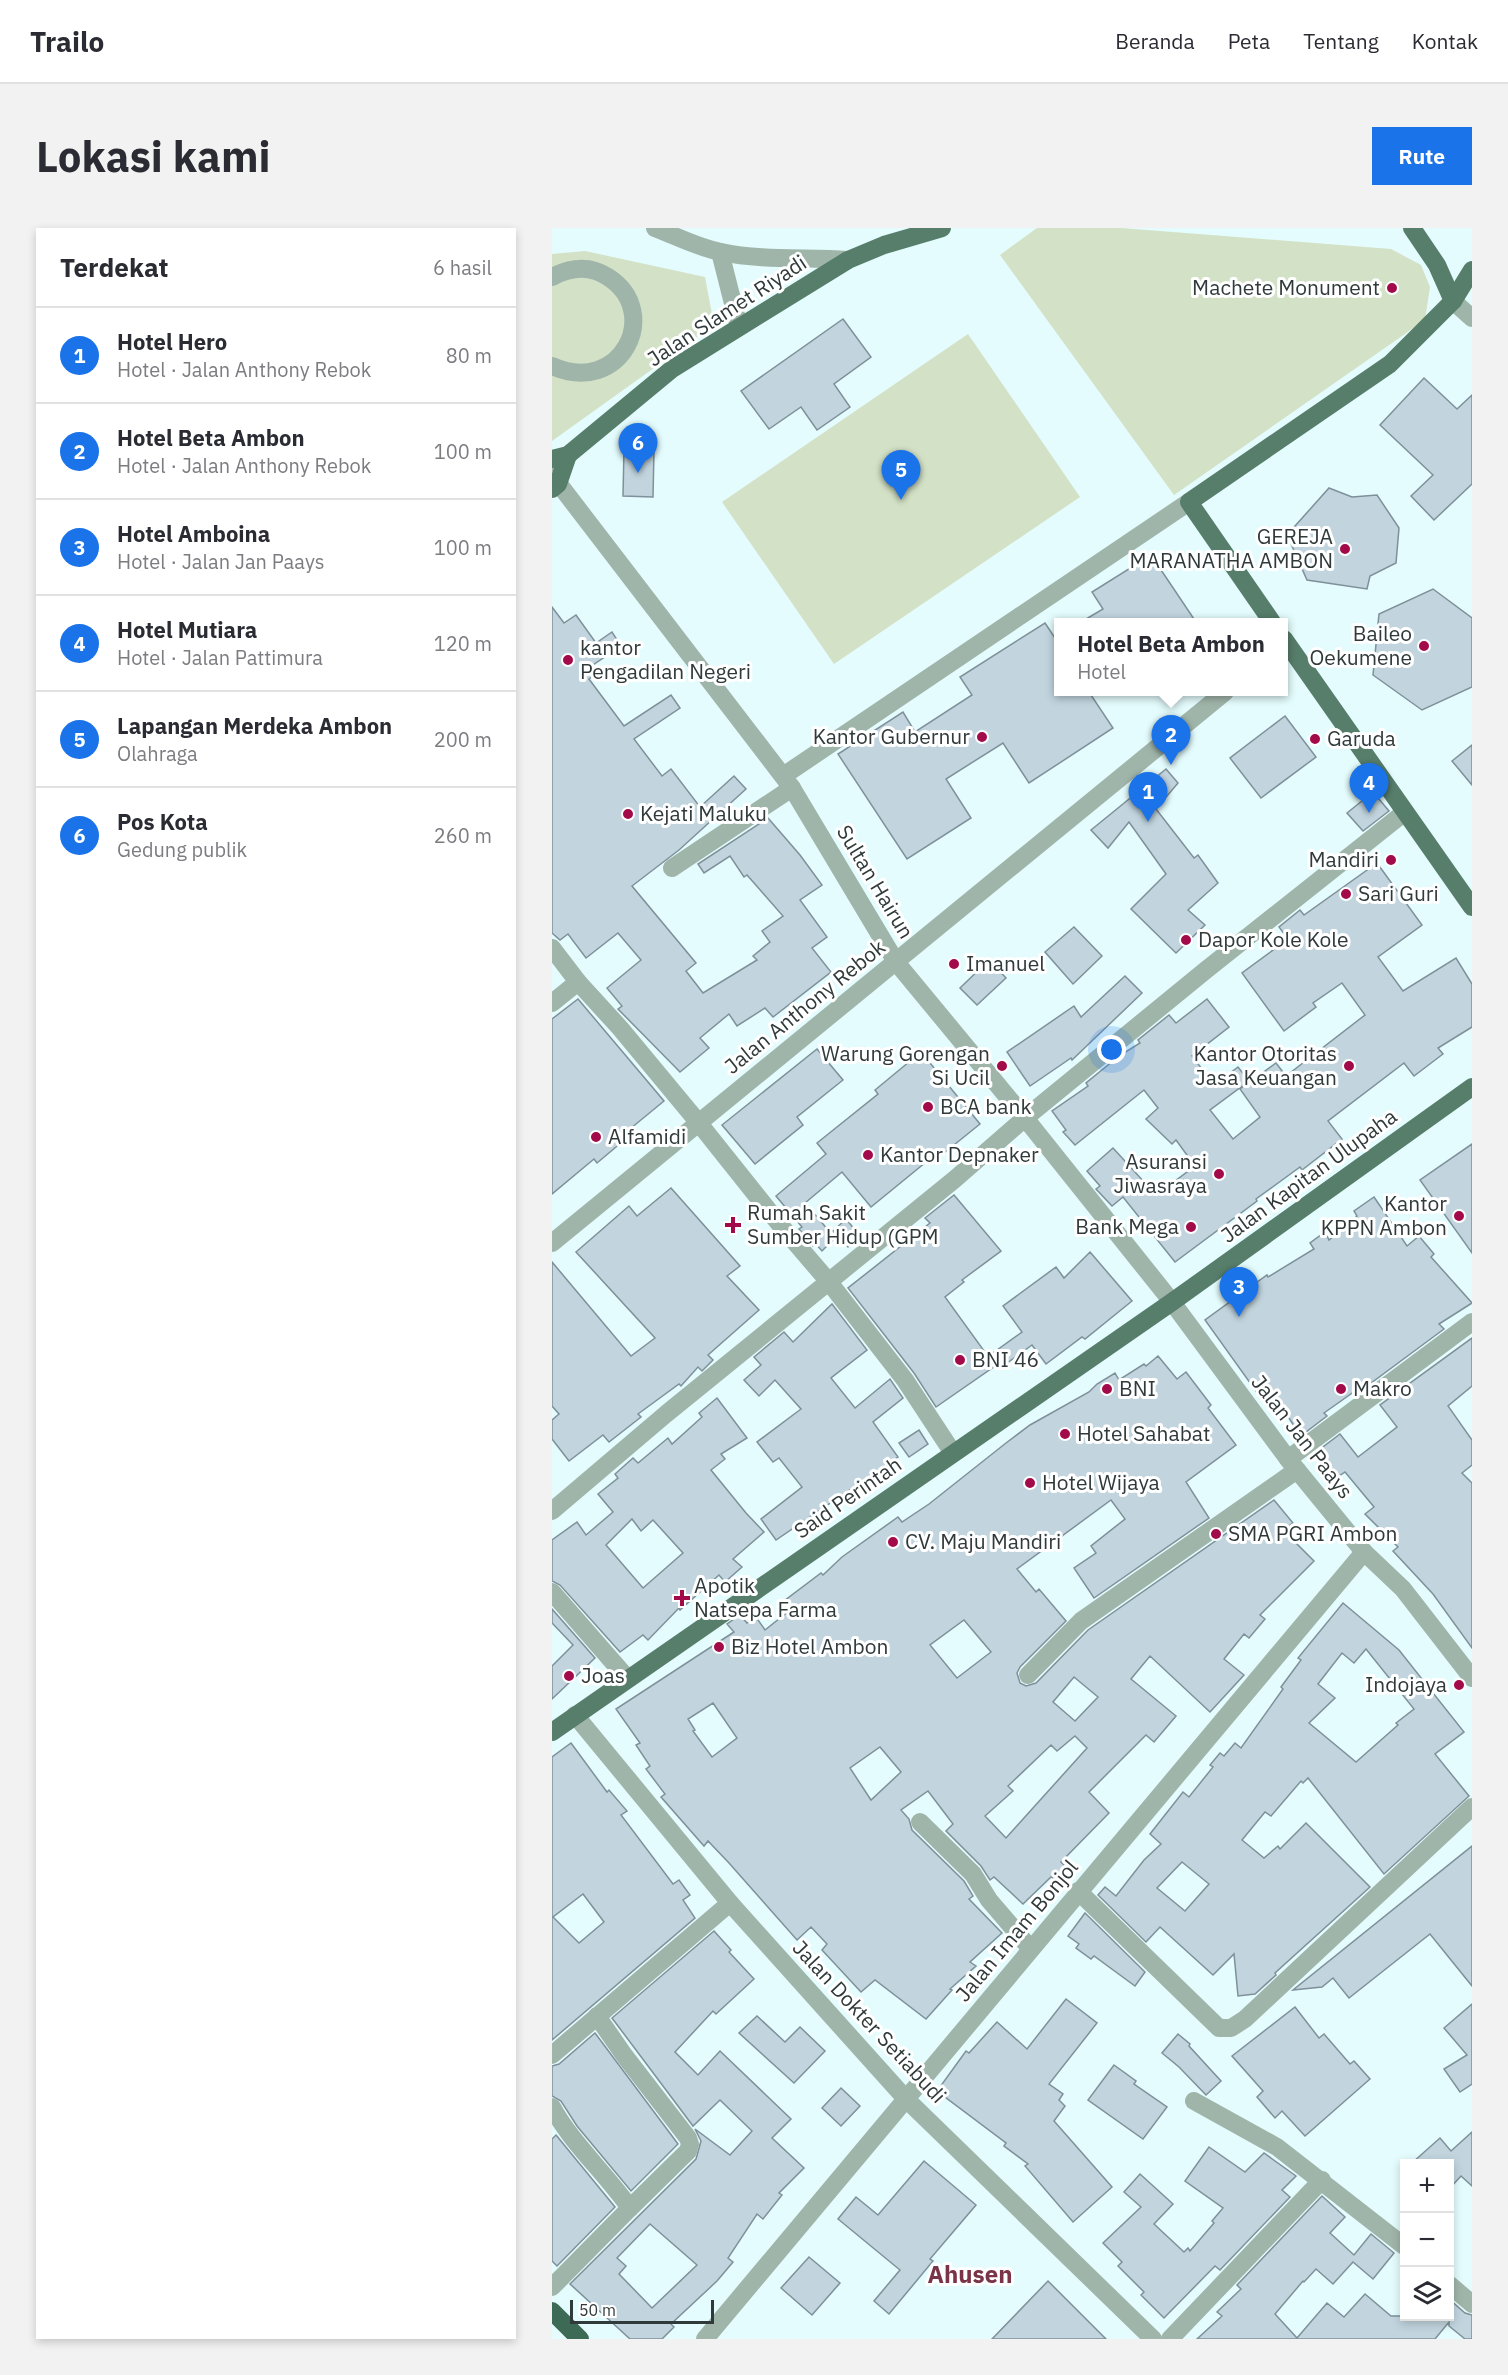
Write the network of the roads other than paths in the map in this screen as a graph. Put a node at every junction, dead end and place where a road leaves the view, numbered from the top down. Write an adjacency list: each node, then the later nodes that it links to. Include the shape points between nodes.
1 (655, 228): 4 (street)
2 (942, 228): 6 (main road, Jalan Slamet Riyadi)
3 (1412, 228): 9 (main road, via 1437,265)
4 (675, 232): 5 (street)
5 (720, 252): 6 (street, via 771,259); 11 (street)
6 (848, 260): 11 (main road, Jalan Slamet Riyadi)
7 (1472, 270): 9 (main road)
8 (552, 276): 12 (street, via 580,268 599,271 617,283 628,298 633,326 623,353 598,371 567,373)
9 (1453, 301): 10 (street); 15 (main road, via 1390,364)
10 (1472, 318)
11 (739, 327): 13 (main road, Jalan Slamet Riyadi, via 672,369)
12 (552, 366)
13 (560, 457): 14 (main road)
14 (554, 483): 19 (street, Sultan Hairun)
15 (1189, 502): 16 (main road); 19 (street)
16 (1269, 618)
17 (1288, 647): 20 (main road)
18 (1220, 696): 24 (street, Jalan Anthony Rebok)
19 (788, 782): 21 (street); 24 (street, Sultan Hairun)
20 (1405, 812): 22 (main road); 28 (street)
21 (672, 868)
22 (1472, 907)
23 (552, 948): 25 (street)
24 (897, 962): 28 (street, Sultan Hairun); 29 (street, Jalan Anthony Rebok)
25 (578, 982): 26 (street); 29 (street)
26 (552, 1004)
27 (1472, 1087): 32 (main road, Jalan Kapitan Ulupaha)
28 (1025, 1118): 31 (street); 32 (street, Sultan Hairun)
29 (698, 1122): 30 (street, Jalan Anthony Rebok); 31 (street)
30 (552, 1243)
31 (829, 1281): 34 (street, via 905,1380); 36 (street)
32 (1172, 1302): 34 (main road, Said Perintah); 35 (street, Jalan Jan Paays)
33 (1472, 1322): 35 (street)
34 (953, 1452): 40 (main road, Said Perintah)
35 (1293, 1464): 37 (street, Jalan Jan Paays); 39 (street, via 1081,1621)
36 (552, 1511)
37 (1364, 1552): 41 (street, Jalan Jan Paays, via 1403,1589); 46 (street, Jalan Imam Bonjol)
38 (552, 1592): 40 (street)
39 (1028, 1675)
40 (627, 1678): 42 (main road, Said Perintah)
41 (1472, 1678)
42 (575, 1715): 43 (main road, Said Perintah); 47 (street, Jalan Dokter Setiabudi)
43 (552, 1732)
44 (1472, 1807): 46 (street, via 1231,2028 1219,2028)
45 (920, 1822): 48 (street, via 973,1874 989,1900)
46 (1078, 1891): 48 (street, Jalan Imam Bonjol)
47 (730, 1903): 49 (street); 51 (street, Jalan Dokter Setiabudi)
48 (1030, 1948): 51 (street, Jalan Imam Bonjol)
49 (597, 2016): 50 (street); 55 (street, via 690,2144 688,2151)
50 (552, 2055)
51 (906, 2099): 62 (street, Jalan Imam Bonjol); 63 (street, Jalan Dokter Setiabudi)
52 (1194, 2101): 54 (street, via 1278,2147)
53 (552, 2107): 55 (street)
54 (1322, 2180): 56 (street); 64 (street)
55 (630, 2208): 57 (street)
56 (1400, 2244)
57 (552, 2287)
58 (1454, 2289): 59 (street)
59 (1472, 2304)
60 (552, 2311): 61 (highway)
61 (580, 2339)
62 (705, 2339)
63 (1153, 2339)
64 (1170, 2339)

